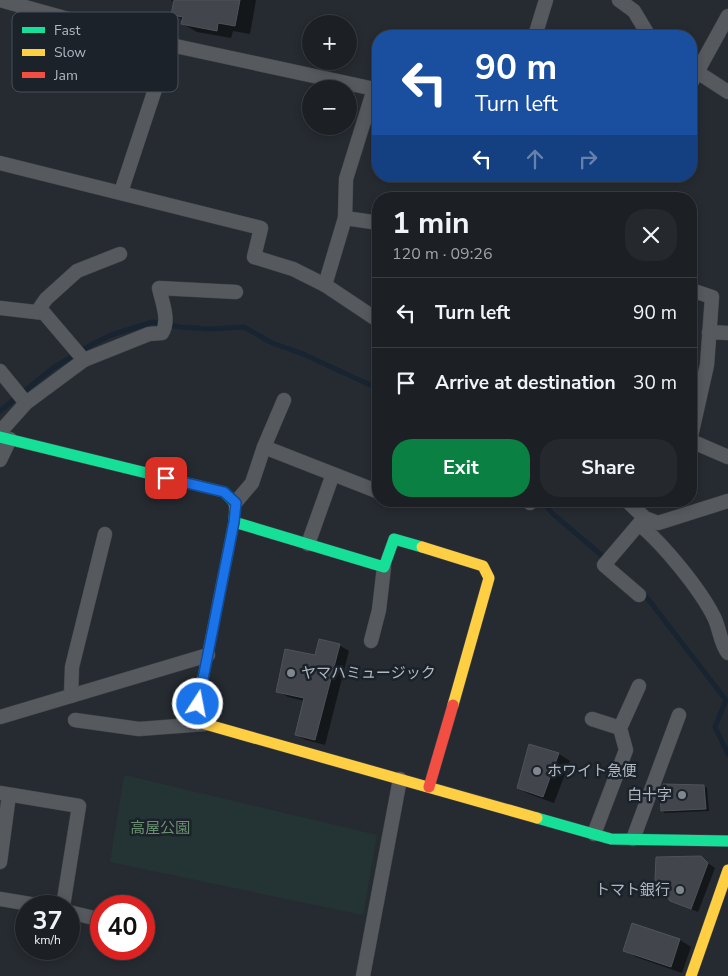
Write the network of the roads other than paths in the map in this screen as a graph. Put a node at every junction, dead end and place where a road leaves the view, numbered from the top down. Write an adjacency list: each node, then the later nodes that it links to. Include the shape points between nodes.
1 (546, 0): 6 (street)
2 (619, 0): 7 (street, via 634,10)
3 (6, 1): 4 (street)
4 (45, 12)
5 (728, 16): 9 (street)
6 (537, 30)
7 (646, 30)
8 (178, 46): 11 (street)
9 (697, 67)
10 (697, 76): 13 (street)
11 (372, 89)
12 (154, 92): 16 (street)
13 (728, 92)
14 (372, 102): 17 (street, via 346,179)
15 (0, 163): 16 (street)
16 (121, 192): 20 (street, via 261,228 254,257 293,269)
17 (345, 218): 18 (street); 20 (street)
18 (372, 222)
19 (120, 254): 24 (street, via 77,271 46,299)
20 (325, 285): 25 (street)
21 (236, 292): 28 (street, via 159,288 166,324 162,333 149,334)
22 (697, 292): 26 (street, via 712,296)
23 (0, 308): 24 (street)
24 (37, 312): 28 (street, via 44,313)
25 (372, 316)
26 (709, 332): 27 (street); 32 (street, via 707,365)
27 (728, 333)
28 (80, 356): 30 (street)
29 (0, 371): 30 (street)
30 (22, 398): 33 (street)
31 (284, 400): 35 (street)
32 (697, 409)
33 (3, 436): 37 (street); 41 (street, via 224,492)
34 (697, 444): 36 (street)
35 (264, 447): 38 (street); 41 (street, via 252,483)
36 (728, 457)
37 (0, 460)
38 (333, 474): 39 (street); 46 (street)
39 (372, 489)
40 (728, 501): 43 (street, via 658,523)
41 (236, 503): 44 (street)
42 (632, 507): 43 (street)
43 (642, 521): 48 (street, via 604,565); 50 (street, via 715,618)
44 (234, 522): 46 (street); 51 (street)
45 (105, 534): 53 (street, via 72,667)
46 (308, 544): 47 (street)
47 (384, 567): 49 (street, via 379,610); 61 (street, via 394,539 483,566 488,578)
48 (639, 595)
49 (371, 641)
50 (728, 653)
51 (208, 655): 53 (street); 58 (street, via 198,704)
52 (638, 686): 59 (street)
53 (71, 696): 55 (street)
54 (679, 715): 64 (street)
55 (0, 716)
56 (592, 719): 59 (street)
57 (75, 720): 58 (street, via 139,729)
58 (206, 724): 60 (street)
59 (620, 728): 63 (street, via 626,750)
60 (400, 779): 61 (street); 71 (street)
61 (429, 787): 63 (street)
62 (5, 794): 66 (street); 68 (street, via 78,806)
63 (594, 834): 64 (street, via 611,839)
64 (633, 839): 65 (street)
65 (728, 841)
66 (0, 862)
67 (728, 870): 72 (street)
68 (65, 895)
69 (0, 899): 70 (street)
70 (15, 902)
71 (363, 976)
72 (691, 976)

